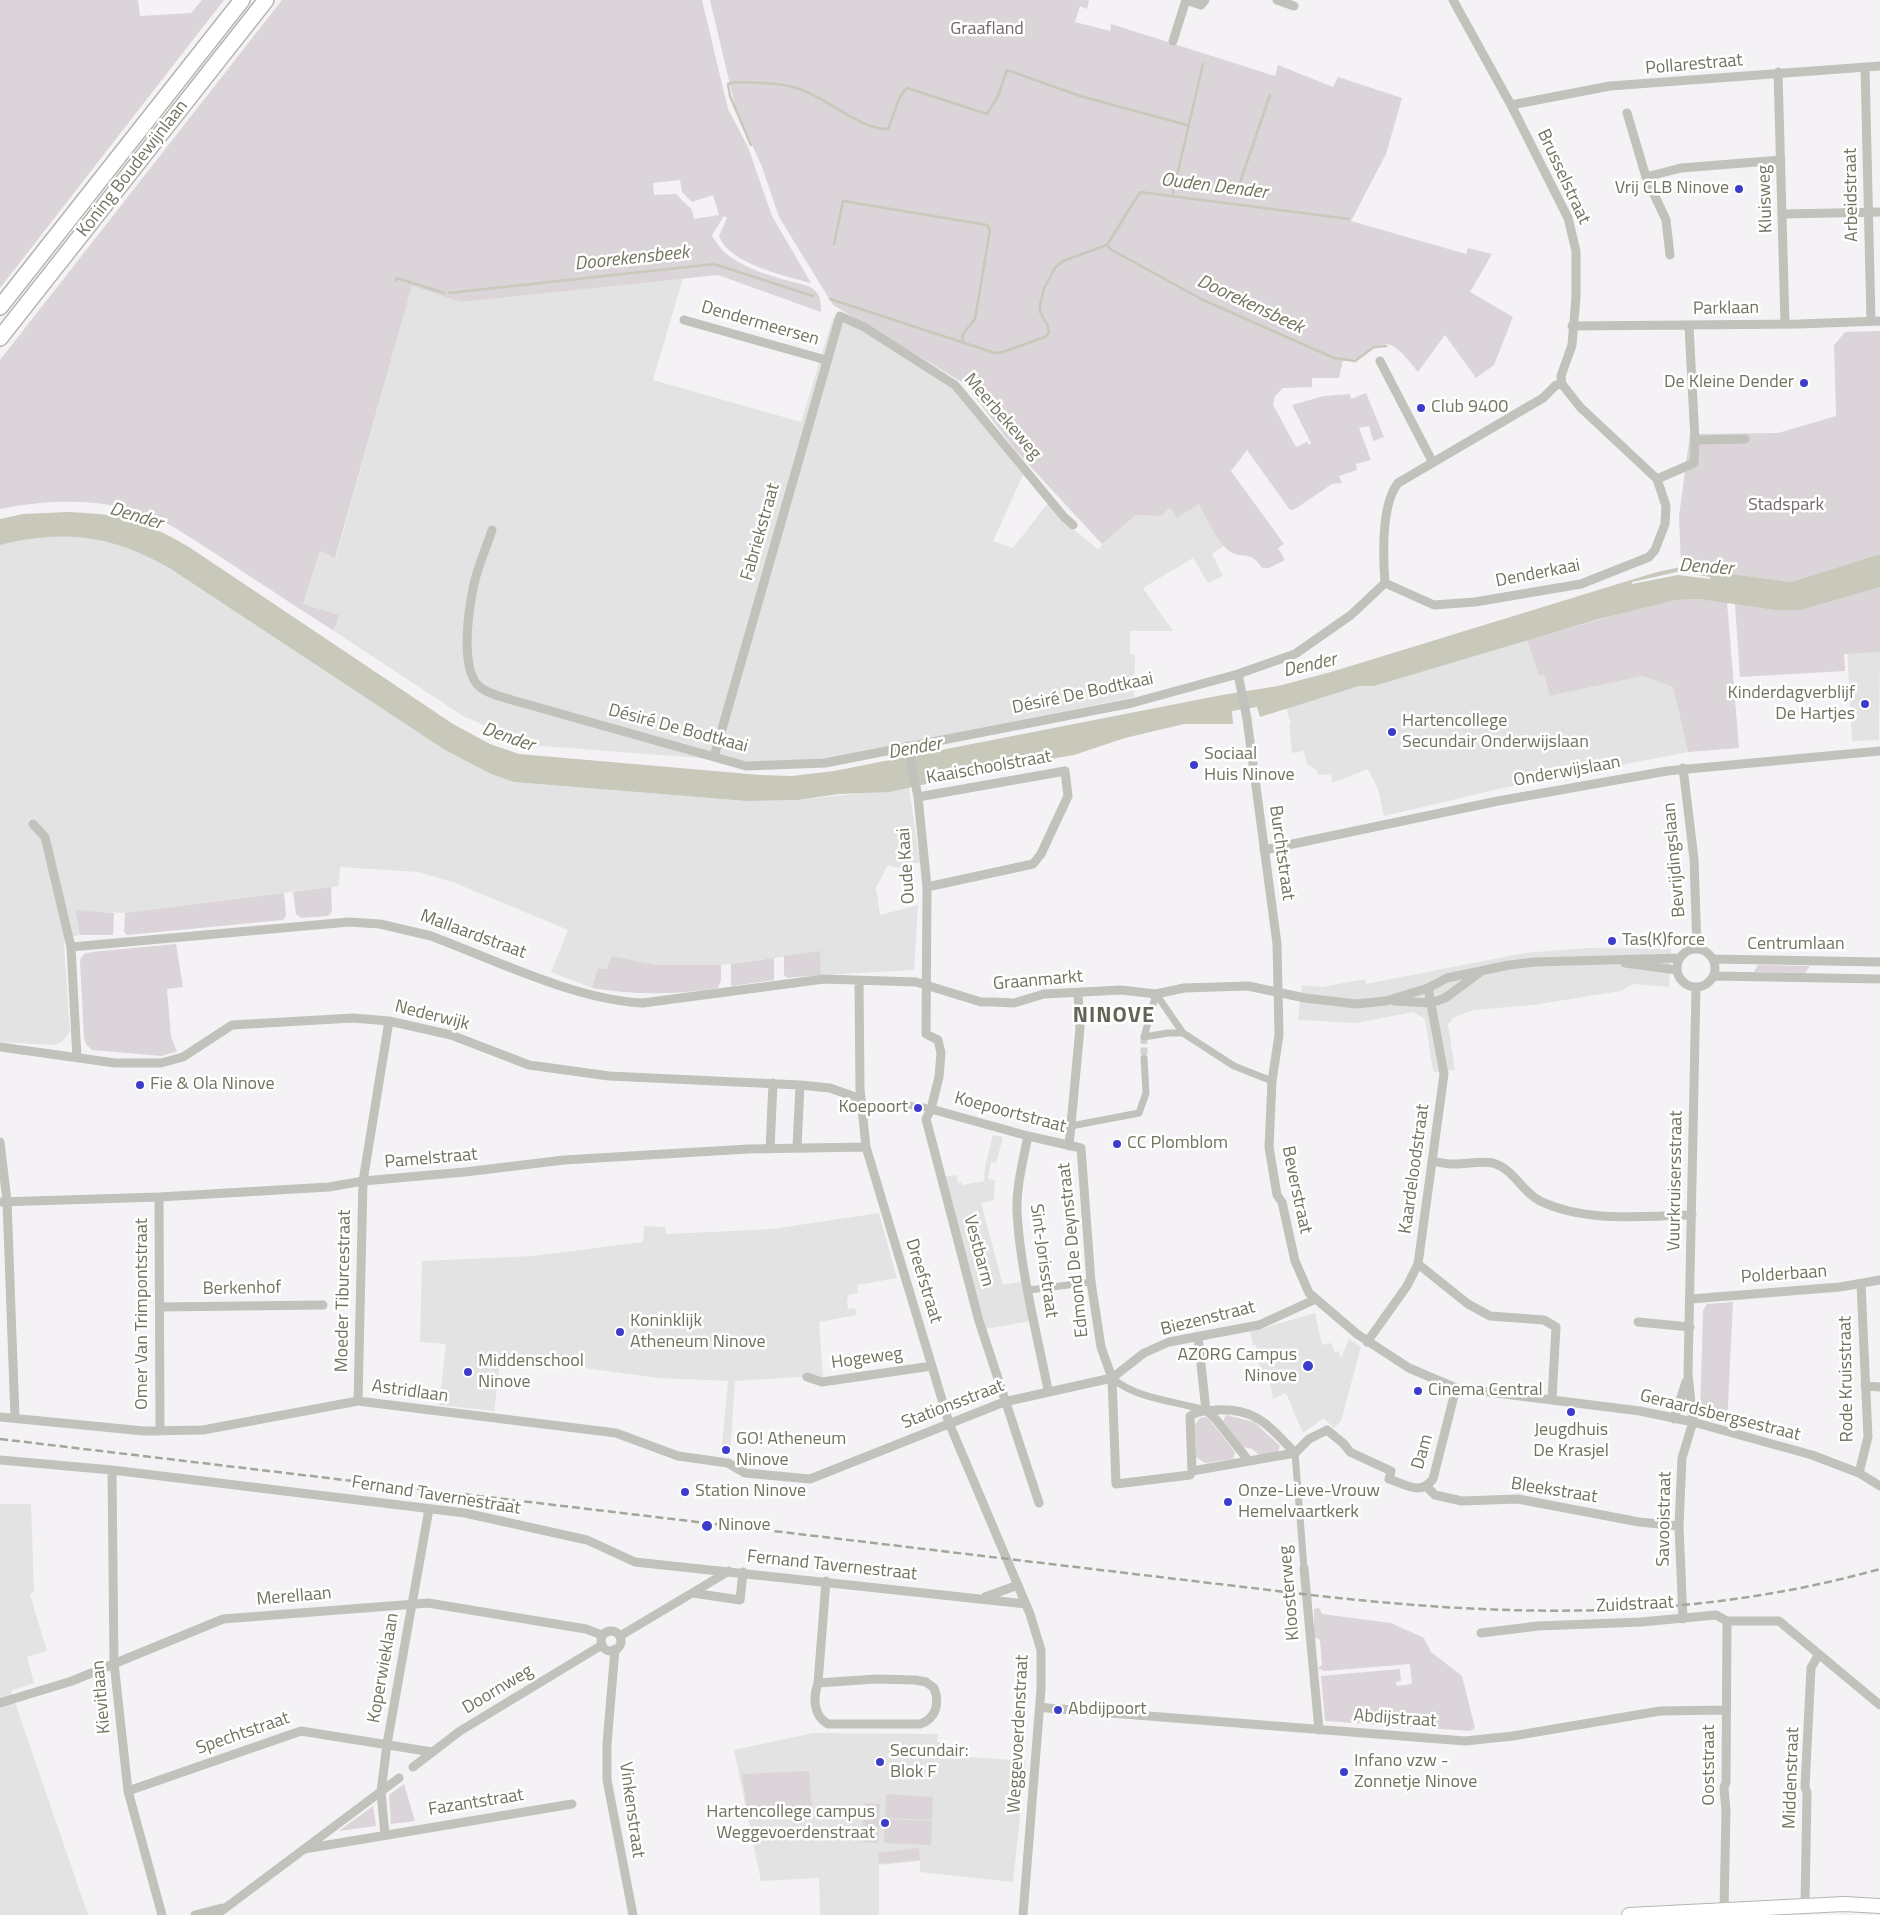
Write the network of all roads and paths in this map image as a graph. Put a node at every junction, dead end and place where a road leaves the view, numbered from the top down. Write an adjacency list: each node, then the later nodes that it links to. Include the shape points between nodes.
1 (242, 0): 20 (highway, Koning Boudewijnlaan)
2 (266, 0): 27 (highway, Koning Boudewijnlaan)
3 (1186, 0): 4 (street, via 1201,5); 8 (street)
4 (1205, 0)
5 (1277, 0): 7 (street)
6 (1453, 0): 12 (street, Brusselstraat)
7 (1294, 6)
8 (1174, 41)
9 (1880, 66): 10 (street, Pollarestraat)
10 (1865, 68): 11 (street, Pollarestraat); 16 (street, Arbeidstraat)
11 (1778, 72): 12 (street, Pollarestraat, via 1610,86); 14 (street, Kluisweg)
12 (1511, 105): 25 (street, Brusselstraat, via 1572,232 1576,251)
13 (1627, 113): 15 (street)
14 (1781, 160): 15 (street, via 1681,168); 18 (street, Kluisweg)
15 (1646, 177): 19 (street, via 1666,220)
16 (1869, 212): 17 (street); 18 (street); 23 (street, Arbeidstraat)
17 (1880, 212)
18 (1783, 214): 24 (street, Kluisweg)
19 (1670, 255)
20 (0, 307)
21 (840, 316): 28 (street, Fabriekstraat); 35 (street, Meerbekeweg, via 864,327 955,385)
22 (684, 320): 28 (street, Dendermeersen)
23 (1875, 321): 24 (street, Parklaan)
24 (1785, 324): 26 (street, Parklaan)
25 (1572, 326): 26 (street, Parklaan); 30 (street, Brusselstraat, via 1572,345 1561,376)
26 (1689, 326): 32 (street)
27 (0, 338)
28 (826, 360): 41 (street, Fabriekstraat)
29 (1380, 360): 33 (street)
30 (1562, 384): 33 (street); 34 (street, via 1584,411)
31 (1745, 439): 32 (street)
32 (1695, 440): 34 (street, via 1694,463)
33 (1432, 461): 37 (street, via 1403,478 1393,491 1385,530)
34 (1657, 479): 37 (street, Denderkaai, via 1666,512 1662,535 1655,550 1648,557 1580,584 1511,597 1434,605)
35 (1073, 525)
36 (492, 530): 41 (street, Désiré De Bodtkaai, via 473,589 469,626 468,663 480,688 512,700)
37 (1385, 583): 38 (street, Désiré De Bodtkaai, via 1369,600 1295,654)
38 (1238, 674): 39 (street, Désiré De Bodtkaai, via 1132,702); 45 (street, Burchtstraat)
39 (908, 748): 41 (street, Désiré De Bodtkaai, via 825,763 786,766 746,766); 43 (street, Oude Kaai)
40 (1880, 751): 42 (street, Onderwijslaan)
41 (714, 756)
42 (1683, 768): 45 (street, Onderwijslaan, via 1498,801); 48 (street, Bevrijdingslaan, via 1694,859)
43 (918, 797): 46 (street, Oude Kaai); 46 (street, Kaaischoolstraat, via 1065,771 1068,796 1041,854 1033,864)
44 (32, 824): 47 (street, via 45,837)
45 (1264, 850): 61 (street, Burchtstraat)
46 (927, 887): 58 (street, Oude Kaai)
47 (71, 946): 57 (street, Mallaardstraat, via 349,922 380,924 431,936 575,990 619,1002 677,1000 808,981); 69 (street)
48 (1697, 949): 49 (street); 50 (street)
49 (1680, 958): 51 (street); 54 (street)
50 (1713, 959): 52 (street, Centrumlaan); 55 (street)
51 (1600, 960): 53 (street, via 1535,962); 54 (street)
52 (1880, 962)
53 (1482, 970): 60 (street, via 1447,978); 65 (street, via 1445,998)
54 (1677, 970): 59 (street, via 1682,981)
55 (1714, 976): 56 (street, Centrumlaan); 59 (street, via 1703,986)
56 (1880, 979)
57 (859, 981): 58 (street, Mallaardstraat, via 916,982); 74 (street, Dreefstraat)
58 (925, 986): 62 (street, Graanmarkt, via 981,1002 1014,1003 1038,995); 76 (street, Oude Kaai, via 926,1034 938,1040 941,1053 939,1077)
59 (1696, 987): 90 (street, Vuurkruisersstraat)
60 (1428, 988): 64 (street); 65 (street, Kaardeloodstraat)
61 (1279, 991): 63 (street, Graanmarkt, via 1248,986 1184,988); 64 (street, via 1339,1004); 71 (street, Burchtstraat, via 1279,1035)
62 (1078, 992): 63 (street, Graanmarkt, via 1122,990); 78 (street, via 1080,1028)
63 (1156, 994): 67 (street); 67 (street, via 1144,1036 1168,1032)
64 (1386, 1001): 65 (street)
65 (1431, 1003): 86 (street, Kaardeloodstraat, via 1444,1074)
66 (389, 1021): 69 (street, Nederwijk, via 353,1018 232,1025 183,1057 161,1064 138,1065); 72 (street, Nederwijk, via 451,1034 529,1066 609,1076); 87 (street, Moeder Tiburcestraat)
67 (1182, 1034): 71 (street, via 1234,1066)
68 (0, 1048): 69 (street, Nederwijk)
69 (77, 1058)
70 (1144, 1058): 78 (street, via 1146,1093 1139,1113)
71 (1272, 1080): 96 (street, Beverstraat, via 1269,1146 1277,1195 1282,1202 1299,1273 1309,1293)
72 (773, 1083): 73 (street, Nederwijk); 85 (street)
73 (800, 1085): 74 (street, Nederwijk, via 830,1088); 83 (street)
74 (861, 1099): 77 (street, Dreefstraat)
75 (913, 1106): 77 (street, via 905,1104)
76 (927, 1108): 79 (street, Koepoortstraat); 114 (street, Vestbarm, via 926,1119 979,1321)
77 (862, 1111): 82 (street, Dreefstraat)
78 (1071, 1126): 81 (street)
79 (1028, 1136): 81 (street, Koepoortstraat); 95 (street, Sint-Jorisstraat, via 1020,1172 1017,1211)
80 (0, 1142): 89 (street)
81 (1069, 1146): 84 (street, Koepoortstraat)
82 (866, 1147): 83 (street, Pamelstraat); 104 (street, Dreefstraat)
83 (797, 1148): 85 (street, Pamelstraat)
84 (1080, 1148): 93 (street, Edmond De Deynstraat)
85 (770, 1149): 87 (street, Pamelstraat, via 564,1160)
86 (1432, 1161): 90 (street, via 1494,1164 1506,1168 1530,1194 1574,1211 1608,1216); 91 (street, Kaardeloodstraat)
87 (363, 1181): 88 (street, Pamelstraat, via 329,1187); 113 (street, Moeder Tiburcestraat)
88 (159, 1197): 89 (street, Pamelstraat); 99 (street, Omer Van Trimpontstraat)
89 (3, 1202): 117 (street)
90 (1692, 1215): 97 (street, Vuurkruisersstraat)
91 (1418, 1264): 103 (street, Kaardeloodstraat, via 1407,1286); 112 (street, via 1468,1304 1490,1316 1544,1320 1556,1327)
92 (1880, 1280): 94 (street, Polderbaan)
93 (1091, 1282): 95 (street); 107 (street, Edmond De Deynstraat, via 1101,1347)
94 (1861, 1284): 97 (street, Polderbaan); 108 (street, Rode Kruisstraat)
95 (1029, 1290): 111 (street, Sint-Jorisstraat)
96 (1316, 1299): 102 (street, Biezenstraat, via 1259,1325); 103 (street, Beverstraat)
97 (1691, 1299): 101 (street, Vuurkruisersstraat)
98 (324, 1305): 99 (street, Berkenhof)
99 (160, 1307): 121 (street, Omer Van Trimpontstraat)
100 (1638, 1322): 101 (street)
101 (1690, 1327): 105 (street, Vuurkruisersstraat)
102 (1198, 1336): 107 (street, Biezenstraat, via 1169,1342 1144,1353); 115 (street)
103 (1367, 1342): 110 (street, Geraardsbergsestraat, via 1408,1368)
104 (932, 1366): 106 (street, Hogeweg, via 822,1382); 120 (street, Dreefstraat)
105 (1688, 1374): 118 (street, Vuurkruisersstraat); 119 (street, Vuurkruisersstraat)
106 (807, 1377)
107 (1112, 1378): 111 (street, Stationsstraat); 115 (street, via 1139,1393); 126 (street, Edmond De Deynstraat, via 1116,1484 1190,1475)
108 (1865, 1386): 109 (street); 127 (street, Rode Kruisstraat, via 1868,1437)
109 (1880, 1387)
110 (1456, 1388): 112 (street, Geraardsbergsestraat); 130 (street, Dam, via 1433,1479)
111 (1048, 1390): 114 (street, Stationsstraat)
112 (1552, 1399): 118 (street, Geraardsbergsestraat)
113 (358, 1401): 121 (street, Astridlaan, via 217,1429); 128 (street, Astridlaan, via 616,1433 678,1456 728,1463 745,1473)
114 (1004, 1402): 120 (street, Stationsstraat); 131 (street, Vestbarm)
115 (1206, 1411): 122 (street, via 1227,1410 1256,1416); 124 (street); 126 (street, via 1190,1416)
116 (0, 1417): 117 (street, Astridlaan)
117 (15, 1418): 121 (street, Astridlaan)
118 (1674, 1419): 119 (street, Geraardsbergsestraat)
119 (1692, 1422): 127 (street, Geraardsbergsestraat, via 1812,1455); 133 (street, Savooistraat, via 1682,1458)
120 (949, 1424): 128 (street, Stationsstraat); 138 (street, Weggevoerdenstraat)
121 (160, 1431)
122 (1295, 1453): 124 (street); 130 (street, Dam, via 1309,1439 1327,1430 1350,1452 1392,1471 1389,1479 1420,1489); 134 (street, Kloosterweg)
123 (0, 1460): 125 (street, Fernand Tavernestraat)
124 (1248, 1460): 126 (street)
125 (112, 1470): 132 (street, Fernand Tavernestraat); 151 (street, Kievitlaan)
126 (1192, 1471)
127 (1859, 1473): 129 (street, Geraardsbergsestraat)
128 (810, 1479)
129 (1880, 1486)
130 (1427, 1487): 133 (street, Bleekstraat, via 1435,1495 1462,1501 1518,1499 1639,1522)
131 (1039, 1503)
132 (429, 1509): 135 (street, Fernand Tavernestraat, via 466,1513 587,1540 635,1562); 141 (street, Koperwieklaan)
133 (1679, 1526): 143 (street, Savooistraat)
134 (1304, 1568): 157 (street, Kloosterweg)
135 (729, 1571): 136 (street, Fernand Tavernestraat); 139 (street)
136 (744, 1572): 137 (street, Fernand Tavernestraat); 139 (street, via 740,1600)
137 (826, 1582): 140 (street, Fernand Tavernestraat); 152 (street)
138 (1018, 1585): 140 (street, Fernand Tavernestraat); 142 (street, Weggevoerdenstraat)
139 (693, 1593): 147 (street)
140 (982, 1598): 142 (street, Fernand Tavernestraat)
141 (411, 1604): 146 (street, Merellaan, via 430,1603 586,1629); 151 (street, Merellaan, via 223,1619); 158 (street, Koperwieklaan)
142 (1026, 1604): 155 (street, Weggevoerdenstraat, via 1041,1650)
143 (1683, 1619): 144 (street, Zuidstraat, via 1716,1615); 145 (street, Zuidstraat, via 1538,1626)
144 (1727, 1621): 150 (street, Zuidstraat, via 1779,1621); 156 (street, Ooststraat)
145 (1482, 1633)
146 (602, 1635): 147 (street, via 611,1630); 148 (street)
147 (620, 1636): 149 (street)
148 (602, 1645): 149 (street, via 605,1649); 159 (street, Doornweg, via 460,1731)
149 (615, 1650): 175 (street, Vinkenstraat, via 607,1780)
150 (1819, 1654): 154 (street); 169 (street, Middenstraat, via 1811,1668 1805,1787)
151 (114, 1663): 153 (street, Merellaan, via 72,1681); 162 (street, Kievitlaan)
152 (818, 1683): 152 (street, via 921,1680 934,1688 937,1697 934,1714 920,1724 824,1722 816,1712 815,1690)
153 (0, 1703)
154 (1880, 1704)
155 (1040, 1706): 157 (street, Abdijstraat); 176 (street, Weggevoerdenstraat)
156 (1726, 1710): 157 (street, Abdijstraat, via 1660,1711 1465,1741); 171 (street, Ooststraat)
157 (1320, 1730)
158 (387, 1744): 159 (street, Spechtstraat); 162 (street, Spechtstraat, via 301,1731); 163 (street, Koperwieklaan)
159 (432, 1752): 160 (street, Doornweg)
160 (413, 1767)
161 (399, 1778): 163 (street)
162 (128, 1791): 173 (street, Kievitlaan)
163 (381, 1792): 165 (street, Koperwieklaan); 166 (street)
164 (572, 1804): 165 (street, Fazantstraat)
165 (385, 1834): 166 (street)
166 (304, 1849): 172 (street)
167 (1880, 1897): 168 (main road)
168 (1844, 1904): 169 (main road); 170 (main road)
169 (1805, 1906): 171 (main road)
170 (1880, 1906)
171 (1724, 1910): 177 (main road)
172 (219, 1912): 174 (street)
173 (162, 1915)
174 (195, 1915)
175 (633, 1915)
176 (1023, 1915)
177 (1629, 1915)

